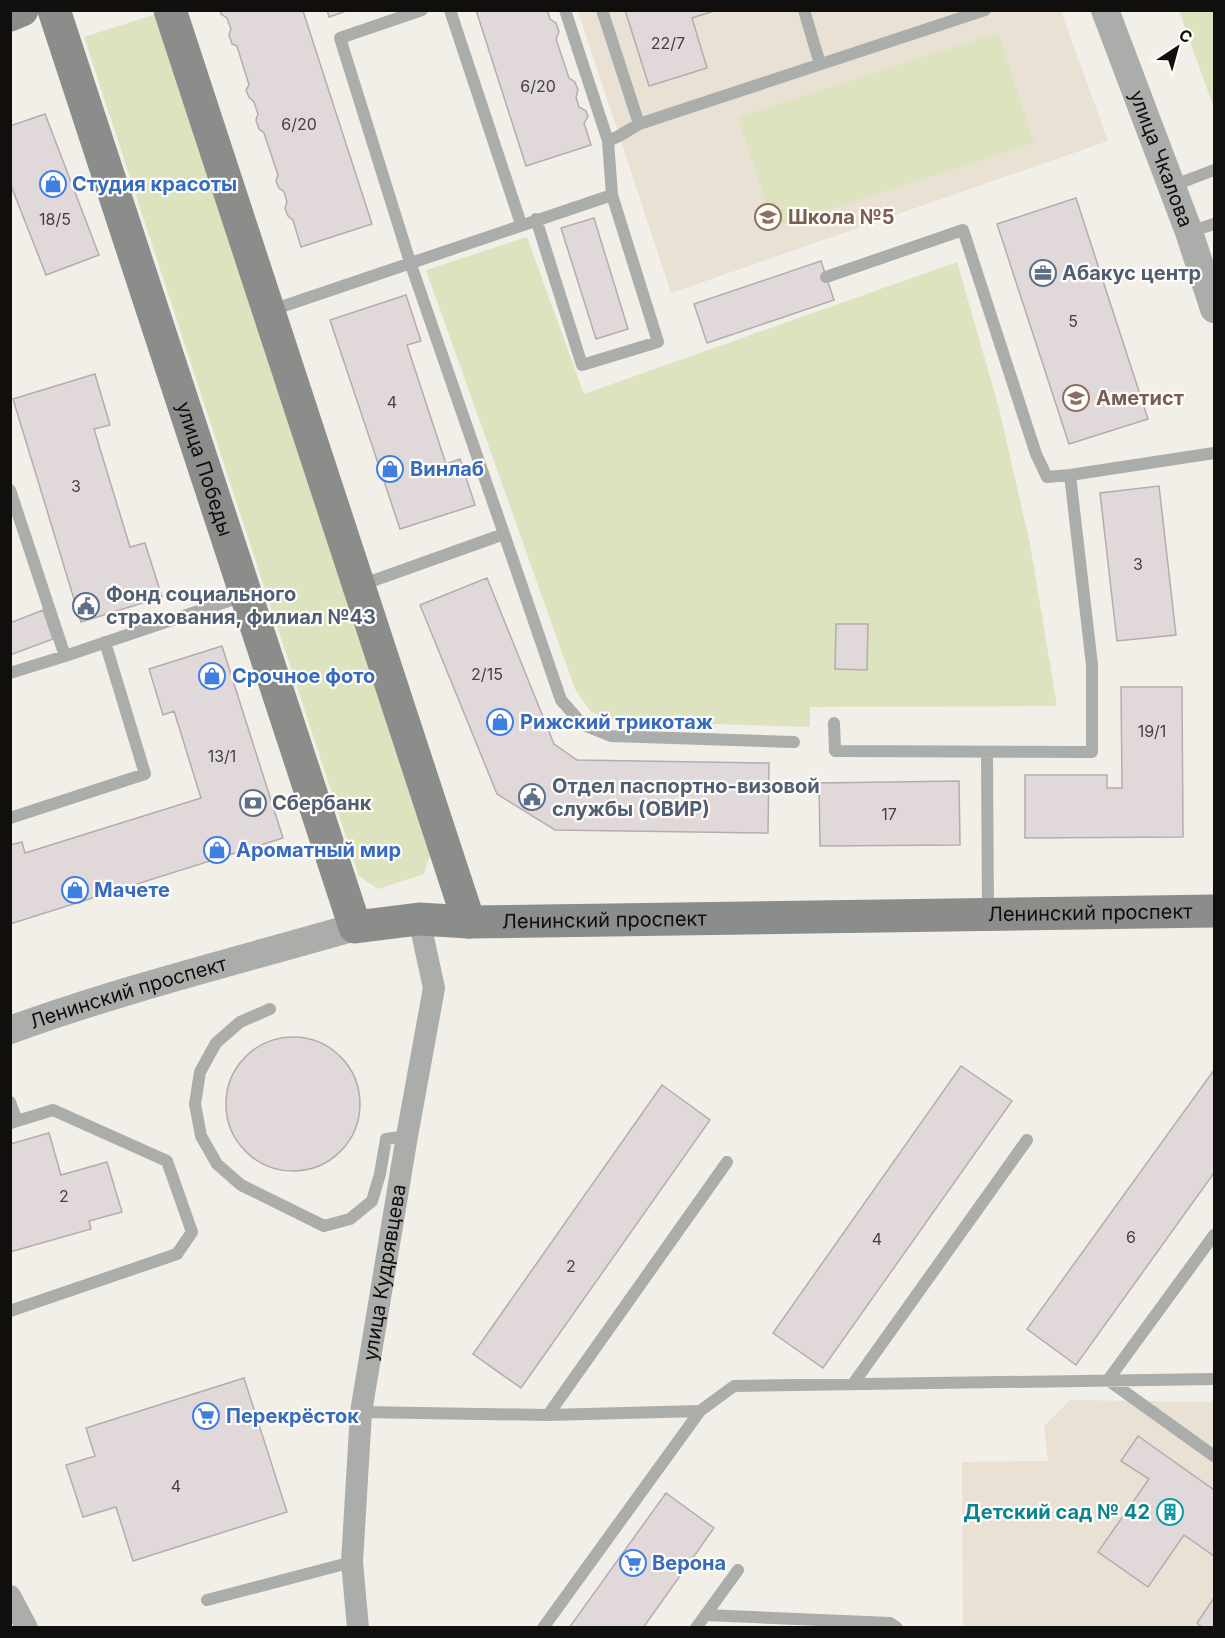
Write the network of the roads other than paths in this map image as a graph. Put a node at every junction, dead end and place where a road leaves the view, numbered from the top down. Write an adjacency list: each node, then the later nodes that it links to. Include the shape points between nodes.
1 (22, 10): 11 (main road)
2 (54, 10): 30 (main road, улица Победы)
3 (170, 10): 24 (main road)
4 (422, 10): 21 (lane, via 340,38)
5 (450, 10): 19 (lane)
6 (565, 10): 14 (lane)
7 (602, 10): 13 (lane)
8 (804, 10): 12 (lane)
9 (985, 10): 12 (lane)
10 (1105, 10): 16 (street, улица Чкалова)
11 (10, 15)
12 (820, 64): 13 (lane)
13 (639, 124): 14 (lane)
14 (608, 141): 17 (lane)
15 (1215, 170): 16 (lane)
16 (1172, 186): 20 (street, улица Чкалова)
17 (612, 195): 18 (lane); 18 (lane, via 658,342 582,365)
18 (536, 219): 19 (lane)
19 (521, 224): 21 (lane)
20 (1202, 228): 23 (street, улица Чкалова)
21 (410, 262): 24 (lane); 28 (lane)
22 (826, 277): 26 (lane, via 963,230 1036,454 1047,477)
23 (1215, 309)
24 (269, 311): 29 (main road)
25 (1215, 453): 26 (lane)
26 (1070, 475): 36 (lane, via 1092,665 1092,752)
27 (10, 490): 32 (lane)
28 (504, 534): 29 (lane); 35 (lane, via 561,700 583,725 611,736)
29 (358, 586): 41 (main road)
30 (246, 595): 31 (lane); 42 (main road, улица Победы)
31 (105, 642): 32 (lane); 37 (lane, via 145,774)
32 (65, 656): 33 (lane)
33 (10, 673)
34 (834, 723): 36 (lane, via 834,751)
35 (794, 742)
36 (987, 753): 39 (lane)
37 (10, 818)
38 (1215, 911): 39 (main road, Ленинский проспект)
39 (988, 914): 41 (main road, Ленинский проспект)
40 (419, 919): 41 (main road, Ленинский проспект); 42 (main road, Ленинский проспект); 47 (street, улица Кудрявцева, via 434,988)
41 (469, 922)
42 (355, 927): 44 (street, Ленинский проспект)
43 (270, 1009): 47 (lane, via 240,1022 216,1043 200,1072 195,1104 201,1136 217,1164 241,1185 324,1226 350,1219 372,1201 386,1139)
44 (10, 1030)
45 (10, 1102): 46 (lane)
46 (14, 1122): 51 (lane, via 53,1110 167,1161 192,1232 177,1254)
47 (406, 1136): 55 (street, улица Кудрявцева)
48 (1027, 1140): 54 (lane)
49 (727, 1162): 57 (lane)
50 (1215, 1235): 53 (lane)
51 (10, 1311)
52 (1215, 1379): 53 (lane)
53 (1108, 1380): 54 (lane); 58 (lane)
54 (853, 1384): 56 (lane, via 734,1386)
55 (361, 1412): 57 (lane); 59 (street, улица Кудрявцева)
56 (700, 1412): 57 (lane); 66 (lane)
57 (548, 1415)
58 (1215, 1456)
59 (352, 1562): 62 (lane); 65 (street, улица Кудрявцева)
60 (738, 1570): 63 (lane)
61 (10, 1596): 64 (street)
62 (207, 1600)
63 (705, 1615): 67 (lane); 68 (lane, via 891,1623)
64 (27, 1628)
65 (358, 1628)
66 (543, 1628)
67 (696, 1628)
68 (897, 1628)

